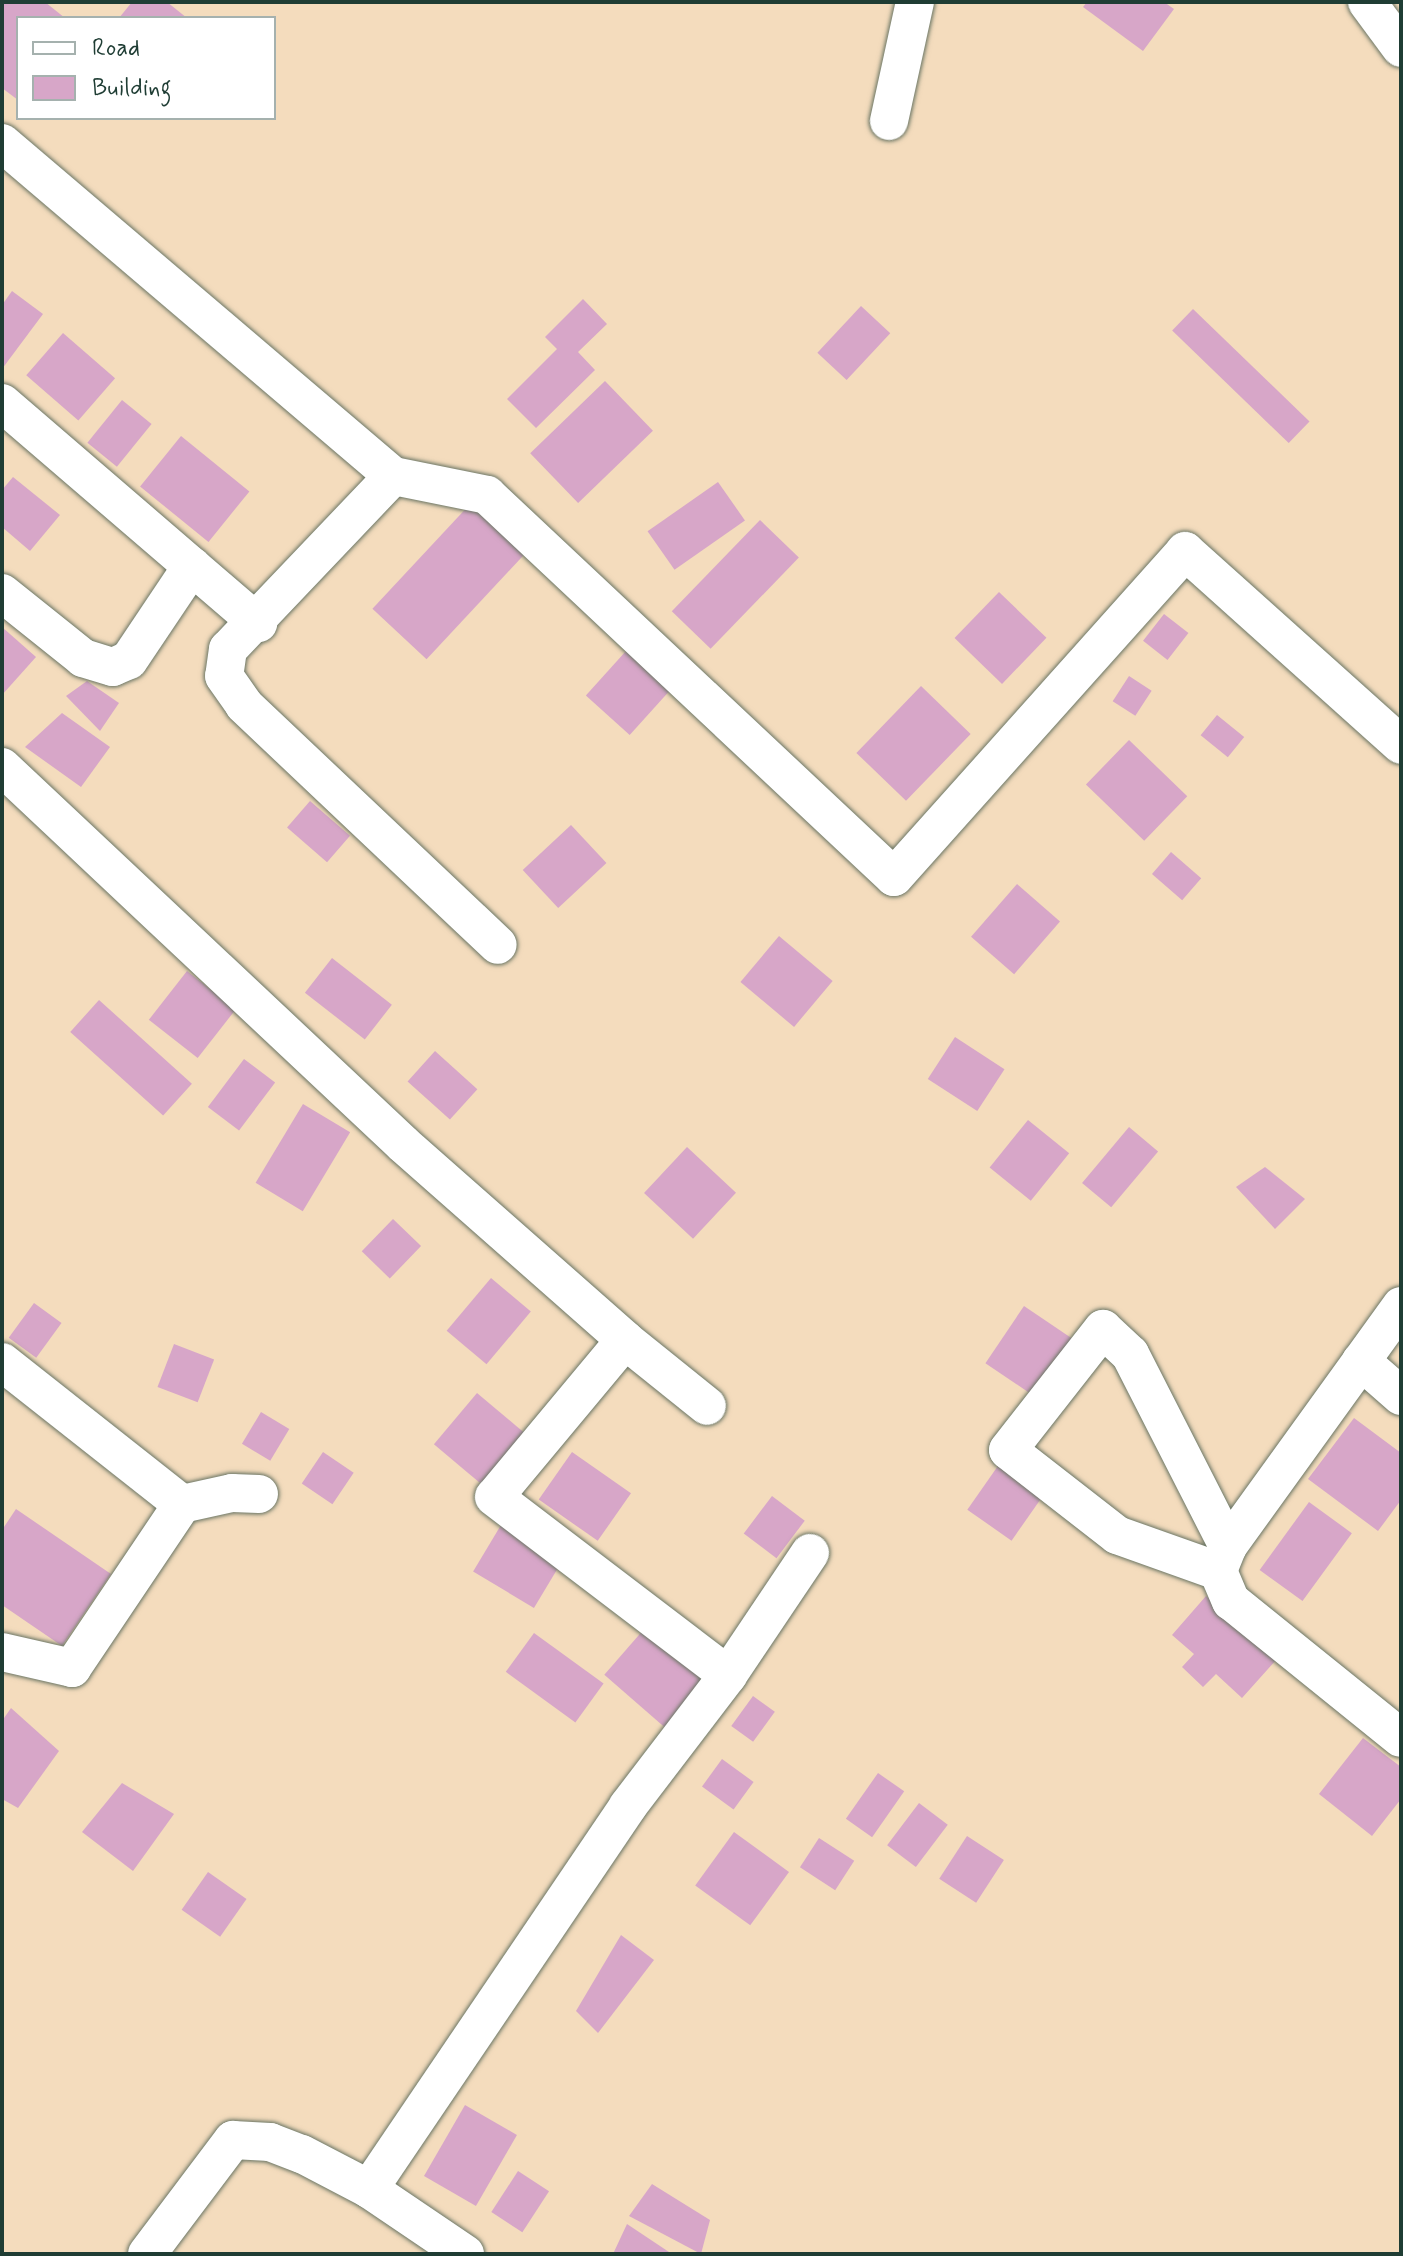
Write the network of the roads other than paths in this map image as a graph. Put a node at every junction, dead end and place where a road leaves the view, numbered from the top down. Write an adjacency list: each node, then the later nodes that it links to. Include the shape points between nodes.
1 (915, 2): 4 (street)
2 (1367, 2): 3 (street)
3 (1401, 48)
4 (889, 121)
5 (2, 143): 7 (street)
6 (2, 403): 8 (street)
7 (393, 476): 10 (street); 11 (street, via 487,495 894,877 1185,551)
8 (192, 566): 9 (street, via 129,660 113,667 83,658); 10 (street)
9 (2, 593)
10 (258, 623): 13 (street, via 228,649 224,676 244,705)
11 (1401, 745)
12 (2, 767): 15 (street, via 403,1144)
13 (498, 945)
14 (1401, 1306): 16 (street)
15 (625, 1340): 19 (street); 25 (street, via 494,1497)
16 (1361, 1361): 18 (street); 23 (street)
17 (2, 1362): 21 (street)
18 (1401, 1396)
19 (707, 1406)
20 (259, 1494): 21 (street, via 232,1493)
21 (182, 1504): 24 (street, via 72,1668)
22 (810, 1553): 25 (street)
23 (1223, 1558): 23 (street, via 1130,1354 1103,1329 1008,1450 1117,1535); 26 (street, via 1231,1601)
24 (2, 1652)
25 (728, 1675): 27 (street, via 628,1806)
26 (1401, 1738)
27 (369, 2189): 28 (street, via 270,2142 233,2140); 29 (street)
28 (147, 2254)
29 (465, 2254)

